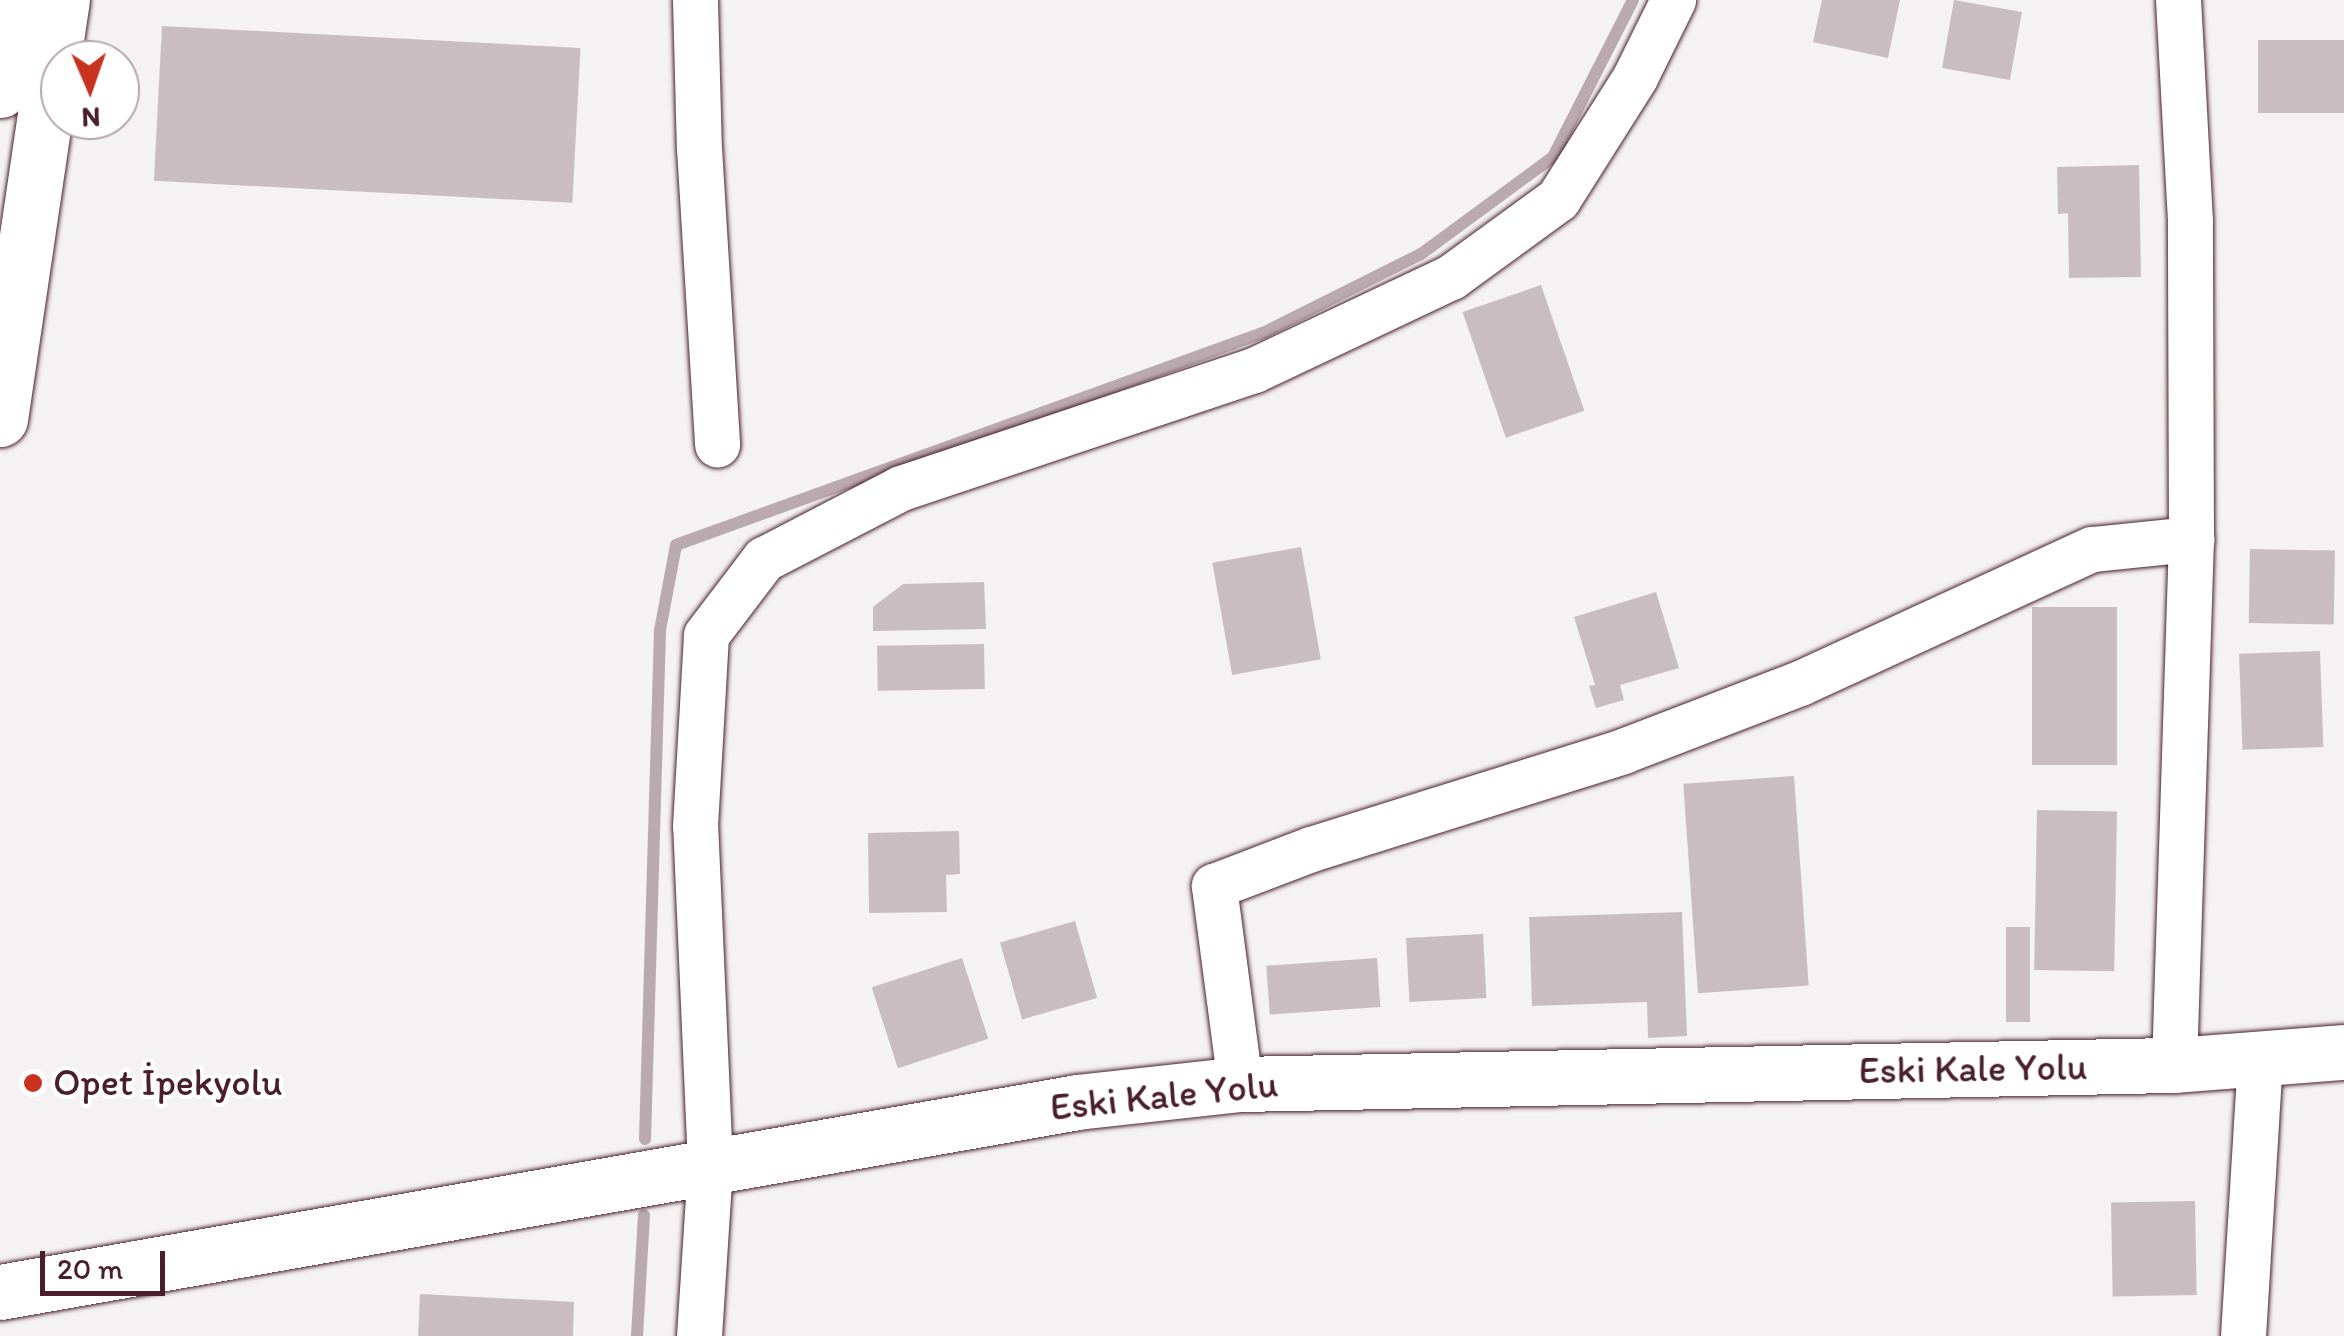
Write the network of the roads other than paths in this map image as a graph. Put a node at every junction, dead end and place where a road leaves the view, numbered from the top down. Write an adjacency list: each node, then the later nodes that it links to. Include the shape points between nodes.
1 (15, 0): 6 (main road)
2 (62, 0): 7 (main road)
3 (695, 0): 8 (street)
4 (1673, 0): 14 (street, via 1635,77 1558,199 1451,277 1254,370 902,488 764,559 706,635 695,826)
5 (2178, 0): 9 (street, via 2190,221)
6 (0, 90)
7 (0, 419)
8 (717, 444)
9 (2192, 539): 12 (street); 13 (street, via 2092,549 1783,690 1624,751 1214,886)
10 (2344, 1052): 11 (main road, Eski Kale Yolu)
11 (2260, 1058): 12 (main road, Eski Kale Yolu); 17 (street)
12 (2174, 1065): 13 (main road, Eski Kale Yolu)
13 (1240, 1084): 14 (main road, Eski Kale Yolu, via 1078,1102)
14 (710, 1165): 15 (main road, Eski Kale Yolu); 16 (street)
15 (0, 1292)
16 (699, 1336)
17 (2243, 1336)

